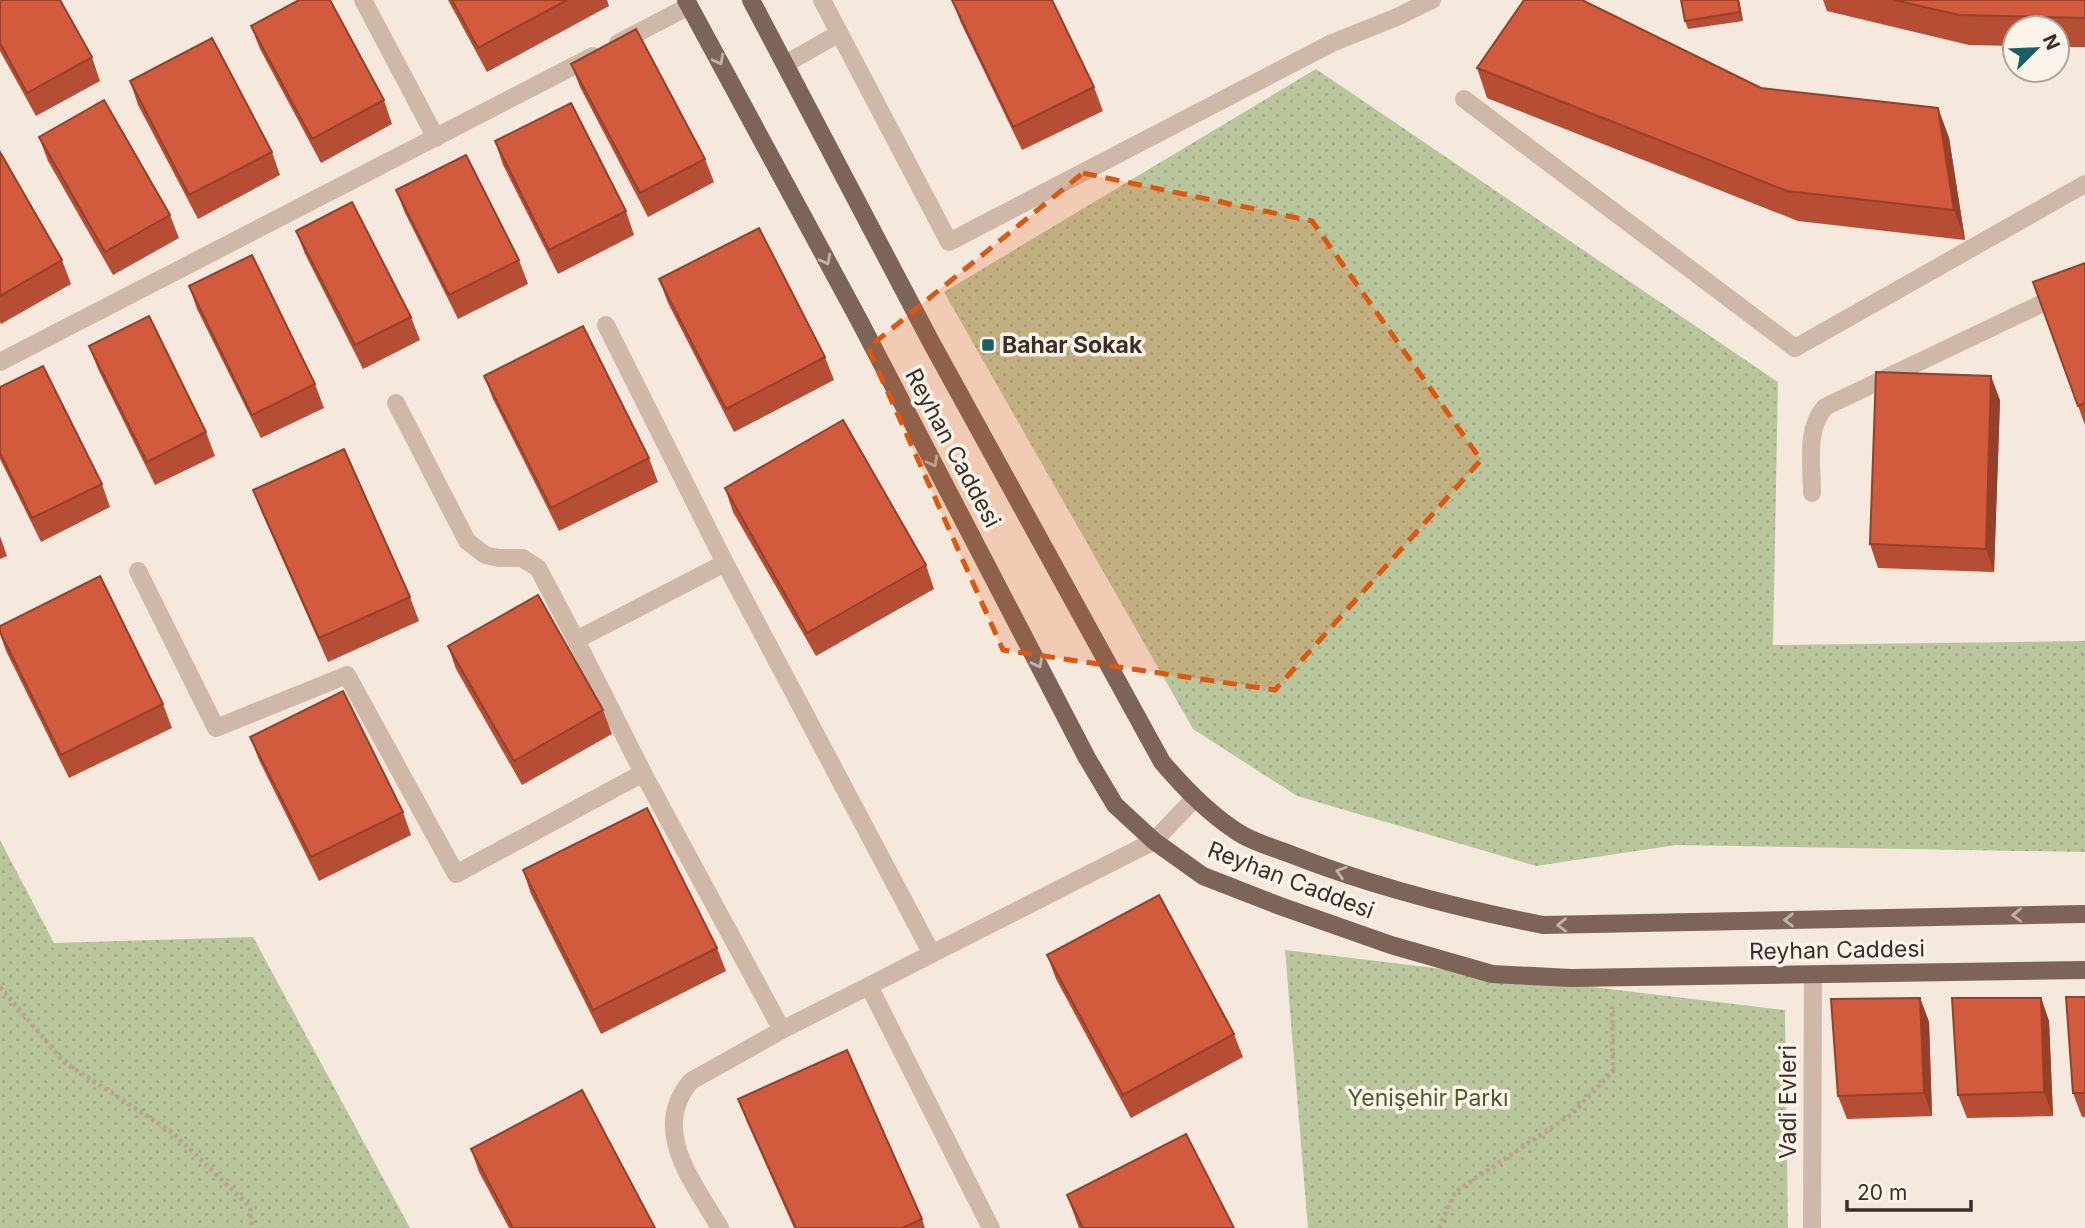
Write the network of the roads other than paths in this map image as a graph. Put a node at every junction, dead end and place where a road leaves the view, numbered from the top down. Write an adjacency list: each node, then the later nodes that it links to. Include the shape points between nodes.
1 (363, 0): 9 (lane)
2 (751, 0): 7 (main road, Reyhan Caddesi)
3 (822, 0): 6 (lane)
4 (1432, 0): 6 (lane, via 1332,43 949,242)
5 (688, 3): 9 (lane); 21 (main road, Reyhan Caddesi, one-way to 21, via 1087,758 1115,805)
6 (838, 34): 7 (lane)
7 (785, 64): 20 (main road, Reyhan Caddesi, via 1155,750)
8 (1464, 99): 10 (lane, via 1795,348)
9 (436, 138): 13 (lane)
10 (2085, 184)
11 (2085, 284): 15 (lane, via 1825,407 1811,429)
12 (606, 325): 16 (lane)
13 (0, 362)
14 (396, 403): 18 (lane, via 467,541 485,555 522,558 538,568)
15 (1812, 493)
16 (725, 563): 18 (lane); 23 (lane)
17 (138, 571): 19 (lane, via 216,728 347,675 456,874)
18 (576, 640): 19 (lane)
19 (643, 773): 27 (lane)
20 (1194, 799): 21 (lane); 22 (main road, Reyhan Caddesi, one-way to 20, via 1543,925 1410,894 1312,863 1238,833)
21 (1154, 841): 23 (lane); 25 (main road, Reyhan Caddesi, via 1203,876 1391,945 1492,974 1571,978)
22 (2085, 914)
23 (932, 954): 26 (lane)
24 (2085, 970): 25 (main road, Reyhan Caddesi)
25 (1813, 976): 30 (lane, Vadi Evleri)
26 (869, 986): 27 (lane); 29 (lane)
27 (782, 1030): 28 (lane, via 691,1081 674,1111 679,1157)
28 (720, 1228)
29 (991, 1228)
30 (1812, 1228)

